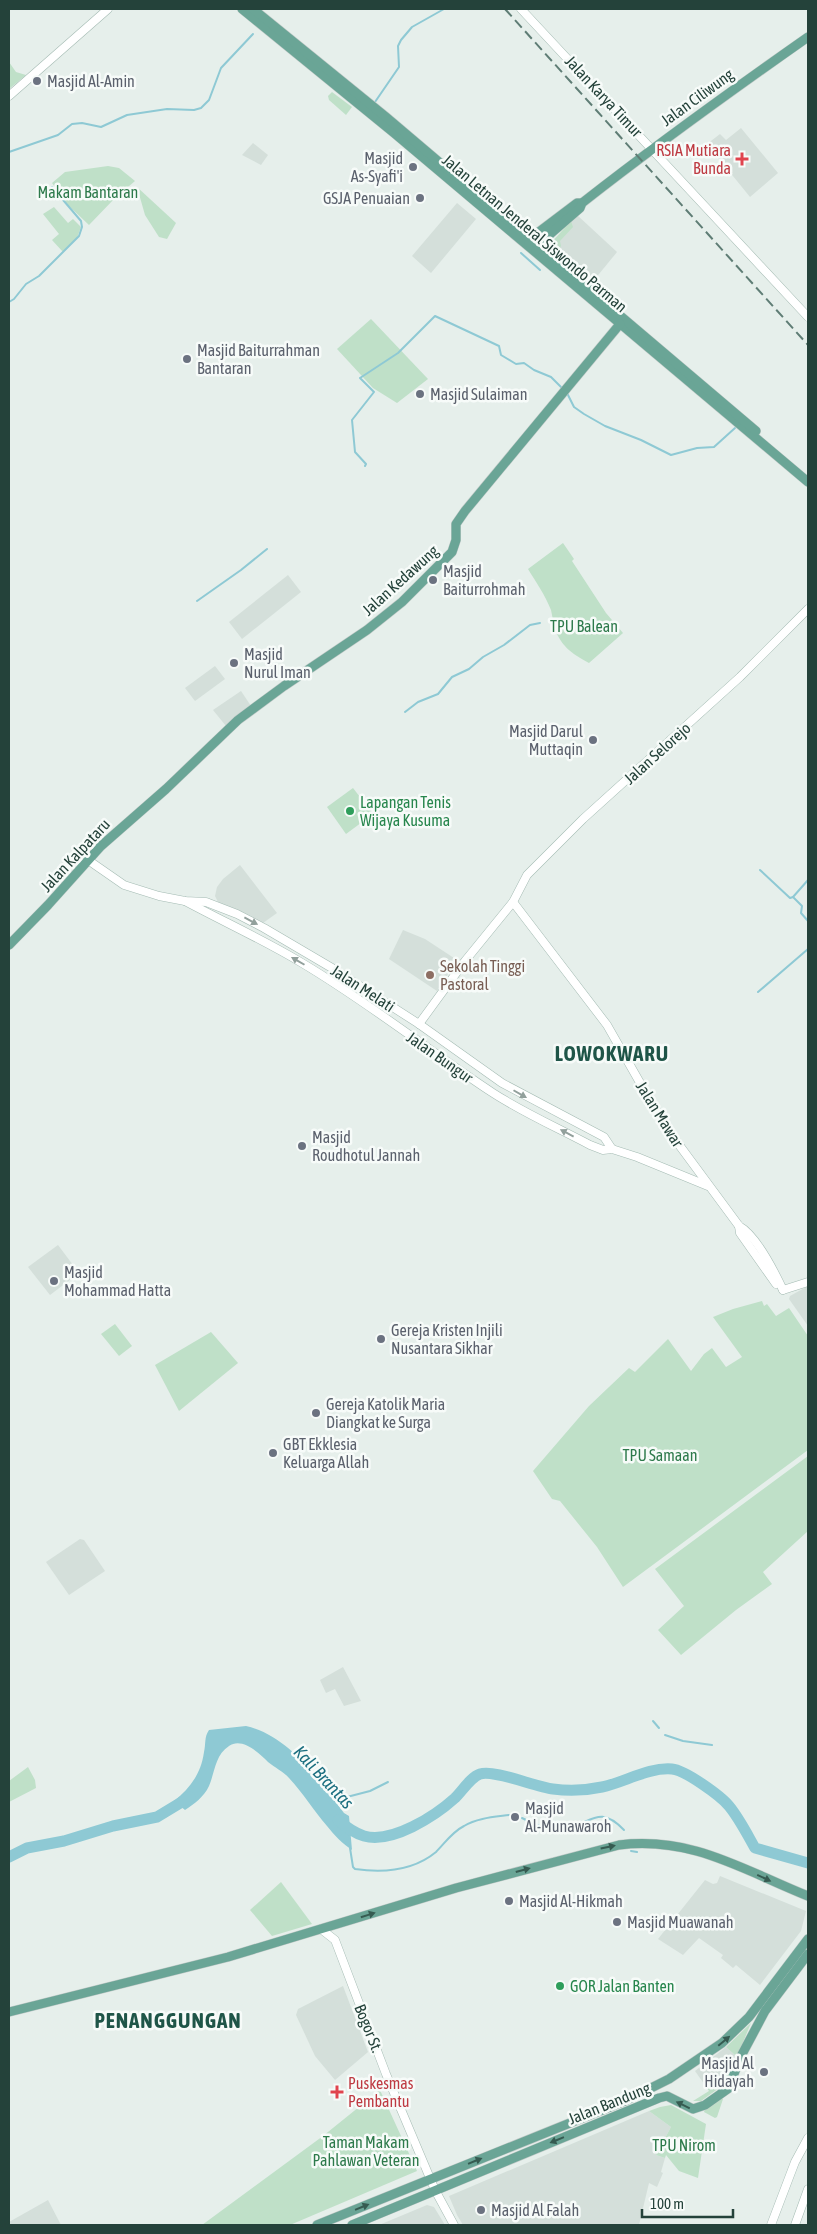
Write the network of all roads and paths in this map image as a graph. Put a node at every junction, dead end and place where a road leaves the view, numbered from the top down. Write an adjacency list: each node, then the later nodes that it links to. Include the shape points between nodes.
1 (108, 9): 7 (main road)
2 (242, 9): 6 (main road, Jalan Letnan Jenderal Siswondo Parman)
3 (253, 9): 6 (main road, Jalan Letnan Jenderal Siswondo Parman)
4 (521, 9): 8 (main road, Jalan Karya Timur)
5 (808, 37): 8 (main road, Jalan Ciliwung)
6 (296, 50): 10 (main road, Jalan Letnan Jenderal Siswondo Parman)
7 (9, 96)
8 (653, 148): 9 (main road, Jalan Ciliwung); 12 (main road, Jalan Karya Timur)
9 (582, 203): 10 (main road, Jalan Ciliwung, via 577,203 540,231); 11 (main road, Jalan Ciliwung)
10 (530, 243): 11 (main road, Jalan Letnan Jenderal Siswondo Parman)
11 (537, 249): 13 (main road, Jalan Letnan Jenderal Siswondo Parman); 14 (main road, Jalan Letnan Jenderal Siswondo Parman)
12 (808, 317)
13 (620, 324): 15 (main road, Jalan Letnan Jenderal Siswondo Parman); 17 (main road, Jalan Kedawung, via 457,521 455,547 445,562 381,619 238,720)
14 (808, 474)
15 (808, 482)
16 (808, 609): 21 (main road, Jalan Selorejo, via 740,677 569,832 527,875)
17 (166, 789): 18 (main road, Jalan Kalpataru, via 114,832)
18 (88, 860): 19 (main road, Jalan Bungur, via 124,885); 23 (main road, Jalan Kalpataru)
19 (184, 901): 20 (main road, Jalan Bungur); 24 (main road, Jalan Bungur)
20 (206, 902): 22 (main road, Jalan Melati, one-way to 22)
21 (513, 902): 25 (main road, Jalan Selorejo, via 464,961); 29 (main road, Jalan Mawar, via 608,1025 659,1114)
22 (283, 938): 24 (main road); 25 (main road, Jalan Melati)
23 (9, 945)
24 (277, 949): 27 (main road, Jalan Bungur, one-way to 24, via 388,1019)
25 (419, 1024): 26 (main road, Jalan Melati)
26 (502, 1083): 27 (main road); 28 (main road, Jalan Melati, one-way to 28, via 604,1137)
27 (495, 1094): 28 (main road, Jalan Bungur, one-way to 27, via 603,1150 590,1145)
28 (612, 1149): 29 (main road, Jalan Bungur)
29 (708, 1186): 30 (main road, Jalan Mawar, via 739,1226 740,1233 776,1284 783,1290)
30 (808, 1282)
31 (808, 1896): 32 (main road, one-way to 31, via 479,1881 599,1849 636,1843 677,1846 707,1853)
32 (338, 1924): 33 (main road); 34 (main road)
33 (321, 1929): 34 (main road); 37 (main road, via 169,1973)
34 (335, 1940): 41 (main road, Bogor St.)
35 (808, 1940): 38 (main road, Jalan Bandung, one-way to 35, via 722,2043 745,2022)
36 (808, 1954): 39 (main road, Jalan Bandung, one-way to 39, via 765,2011 739,2060 729,2088 705,2105 693,2109)
37 (9, 2012)
38 (669, 2079): 39 (main road); 41 (main road, Jalan Bandung, one-way to 38, via 627,2100)
39 (667, 2096): 43 (main road, Jalan Bandung, one-way to 43)
40 (808, 2138): 47 (main road, via 795,2162)
41 (430, 2178): 43 (main road, Bogor St.); 44 (main road, Jalan Bandung, one-way to 41)
42 (808, 2189): 48 (main road)
43 (435, 2190): 45 (main road, Jalan Bandung); 46 (main road, Bogor St.)
44 (316, 2225)
45 (352, 2225)
46 (454, 2225)
47 (771, 2225)
48 (795, 2225)

